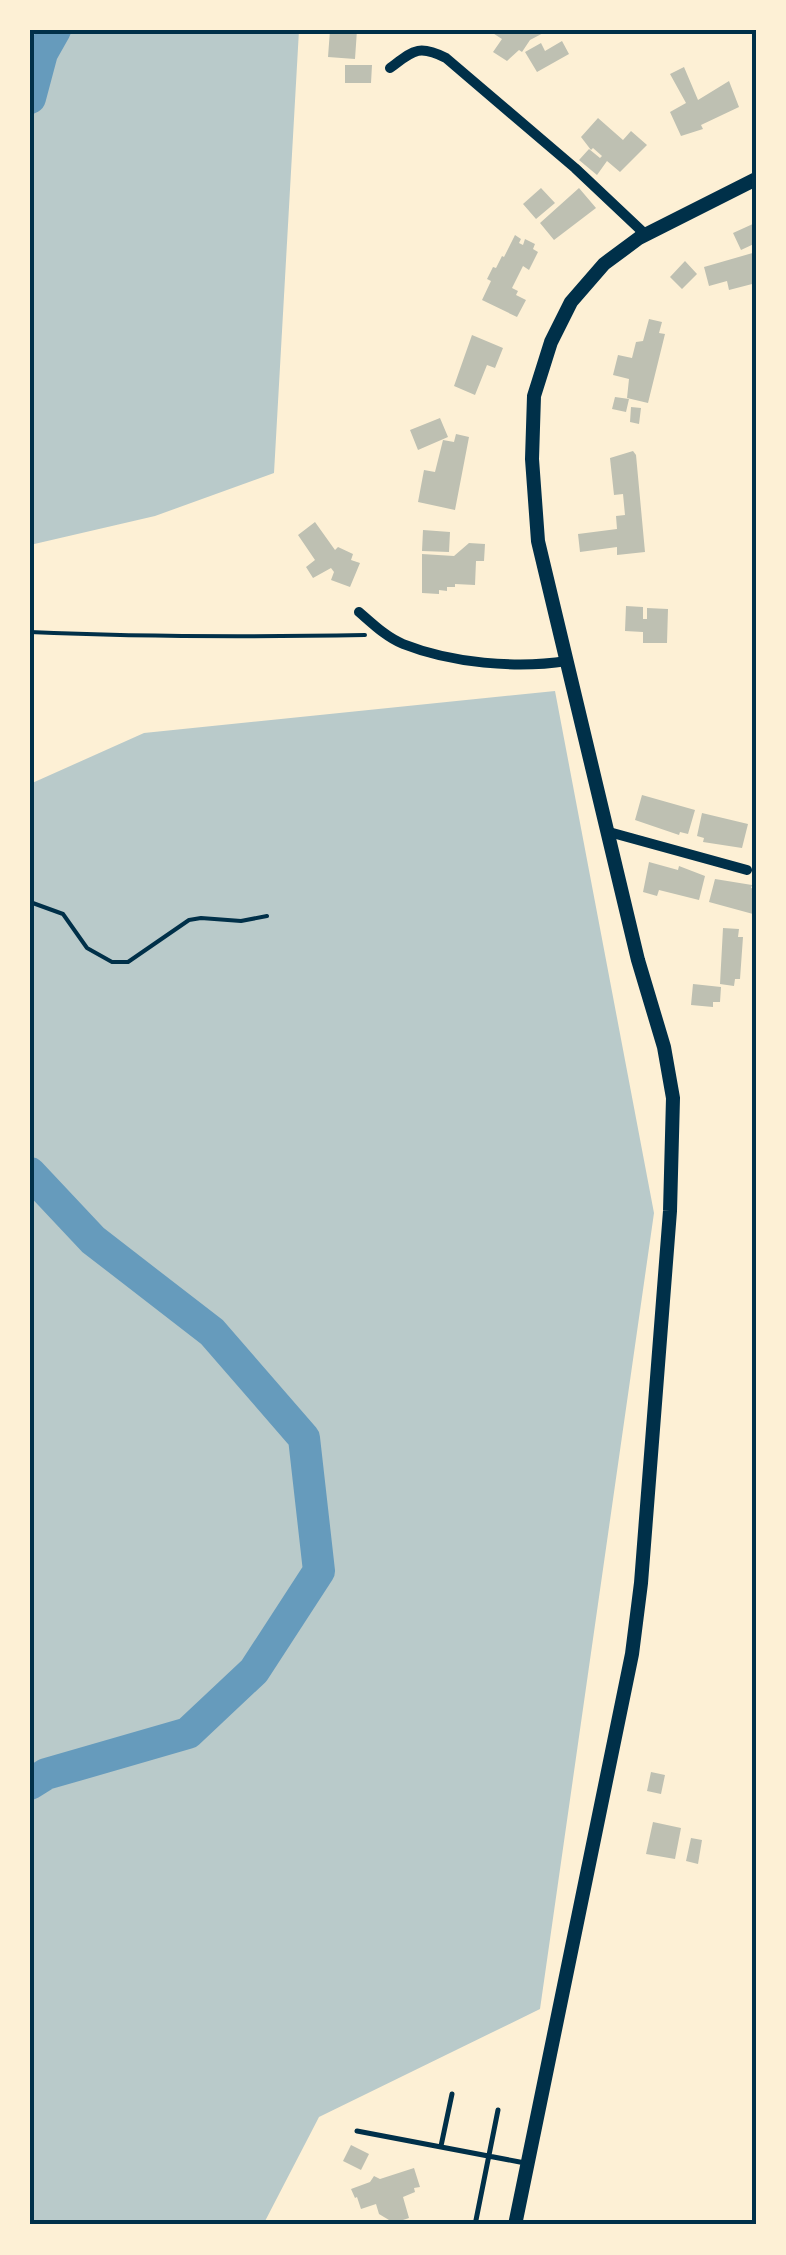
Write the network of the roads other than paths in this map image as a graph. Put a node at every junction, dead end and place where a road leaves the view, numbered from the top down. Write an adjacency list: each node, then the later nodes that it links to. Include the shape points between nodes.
1 (390, 68): 3 (street, via 422,49 446,58)
2 (756, 180): 3 (street)
3 (646, 235): 5 (street, via 604,264 572,302 534,396 538,541)
4 (359, 612): 5 (street, via 402,644 516,664)
5 (566, 661): 6 (street)
6 (609, 832): 7 (street); 13 (street, via 673,1098 670,1211 632,1654)
7 (747, 870)
8 (452, 2094): 11 (lane)
9 (498, 2110): 12 (lane)
10 (358, 2131): 11 (lane)
11 (440, 2146): 12 (lane)
12 (488, 2155): 13 (lane); 14 (lane)
13 (528, 2164): 15 (street)
14 (474, 2225)
15 (515, 2225)

